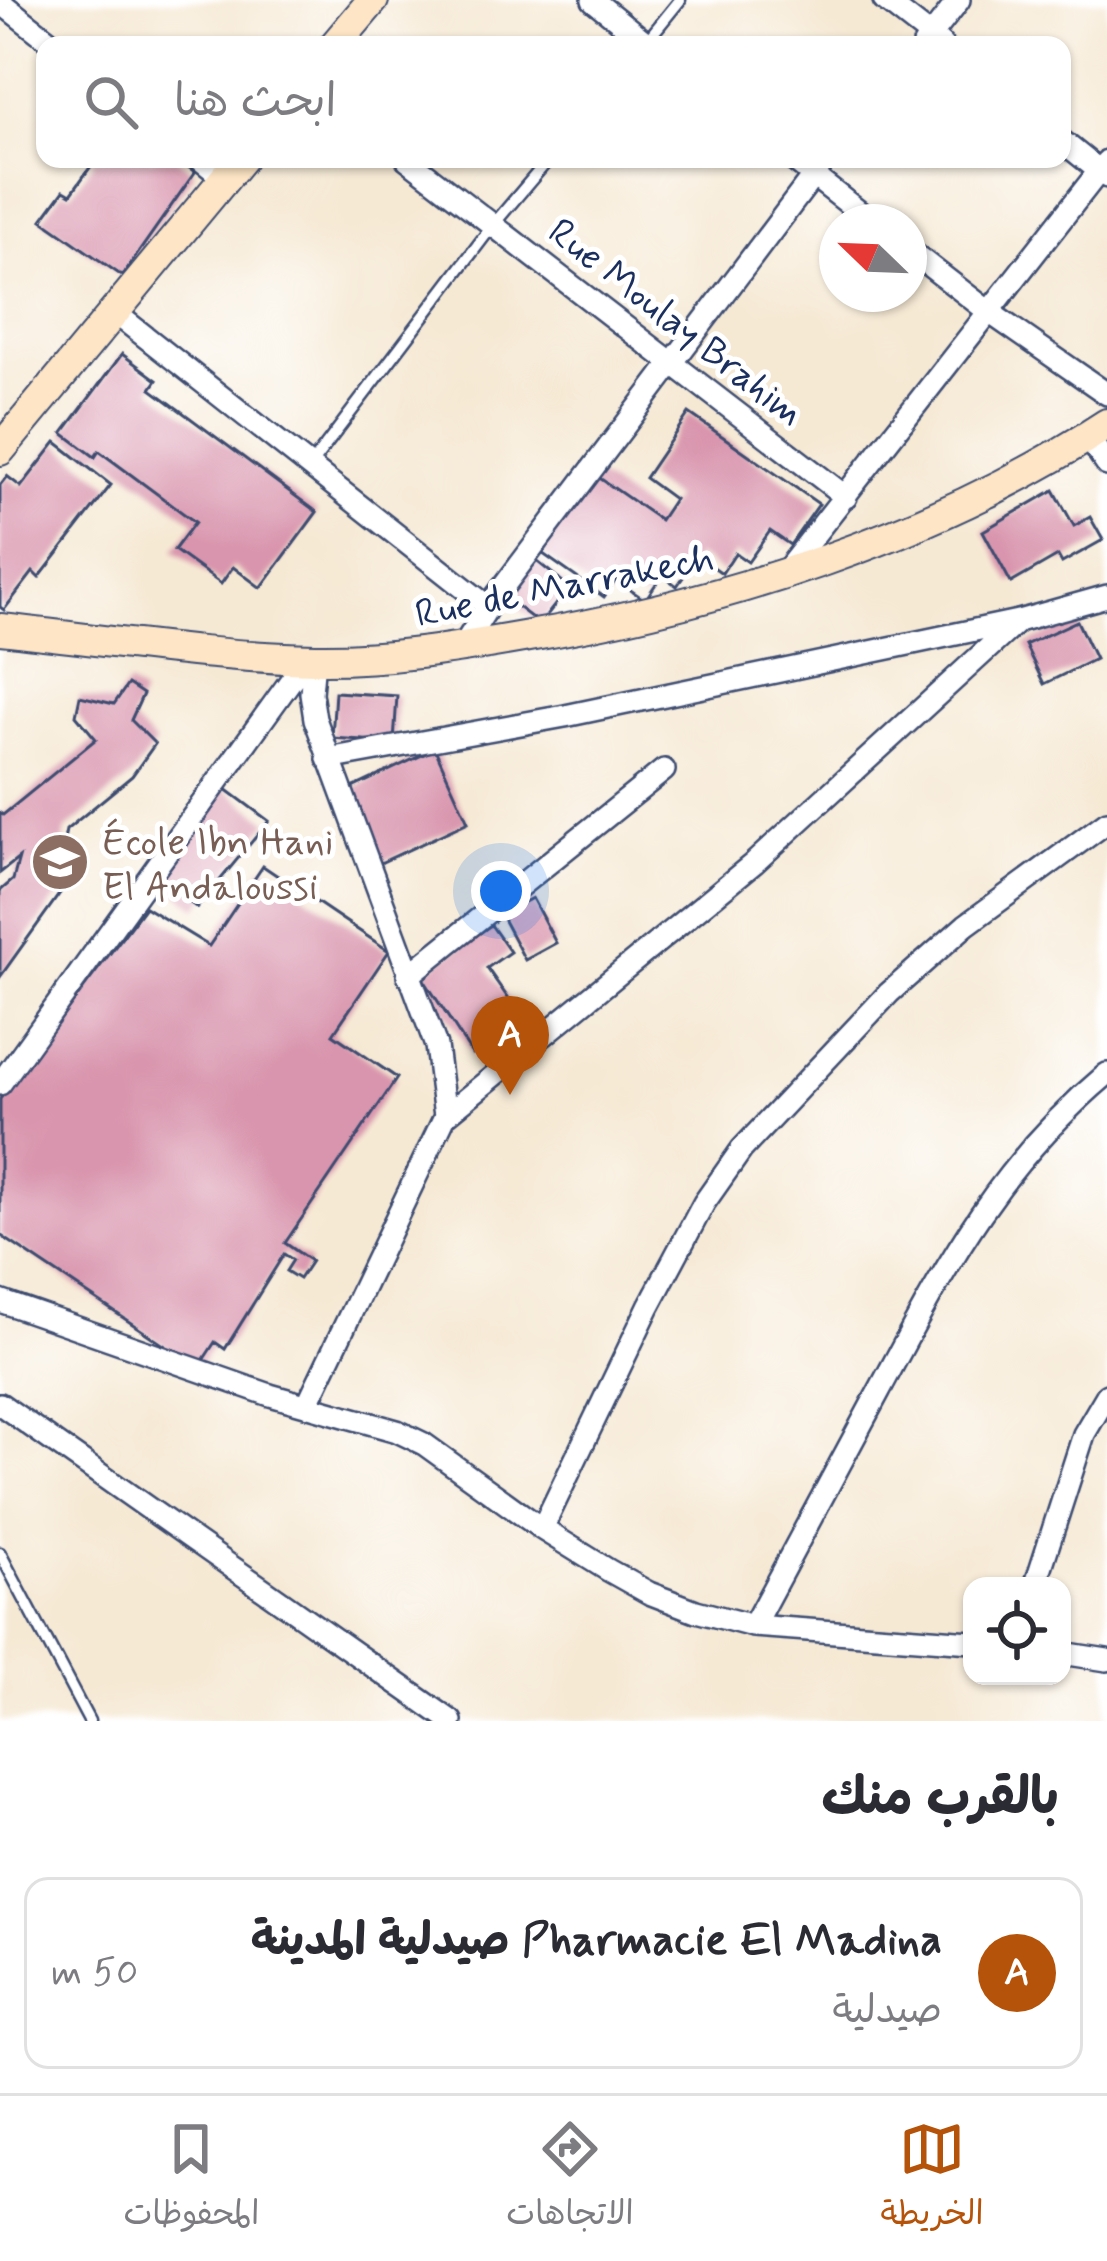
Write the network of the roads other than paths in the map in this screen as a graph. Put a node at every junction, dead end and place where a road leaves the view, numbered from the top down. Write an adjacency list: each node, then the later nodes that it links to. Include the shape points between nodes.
1 (373, 0): 8 (street)
2 (593, 0): 9 (street)
3 (680, 0): 10 (lane)
4 (884, 0): 11 (street)
5 (959, 0): 12 (street)
6 (0, 2): 7 (street)
7 (43, 36)
8 (343, 36)
9 (636, 36)
10 (652, 36)
11 (925, 36)
12 (936, 36)
13 (1071, 147): 19 (street)
14 (419, 168): 21 (street, Rue Moulay Brahim)
15 (542, 168): 21 (lane)
16 (818, 168): 25 (street)
17 (820, 168): 20 (street)
18 (233, 169): 23 (street)
19 (1104, 169): 24 (street)
20 (855, 204)
21 (494, 225): 25 (street, Rue Moulay Brahim); 30 (lane)
22 (927, 264): 24 (street)
23 (114, 312): 28 (street); 30 (street)
24 (989, 312): 26 (street); 31 (street)
25 (671, 363): 31 (street, Rue Moulay Brahim); 34 (street)
26 (1107, 394)
27 (1097, 430): 29 (street); 32 (street, Rue de Marrakech, via 942,513)
28 (0, 450)
29 (1107, 465)
30 (310, 466): 34 (street)
31 (846, 497): 32 (street)
32 (785, 572): 37 (street, Rue de Marrakech, via 632,618)
33 (1107, 596): 35 (street)
34 (488, 607): 37 (street)
35 (1018, 621): 39 (street); 45 (street, via 754,863)
36 (0, 628): 38 (street, Rue de Marrakech)
37 (462, 648): 38 (street, Rue de Marrakech)
38 (310, 658): 39 (street); 44 (street)
39 (328, 759): 42 (street)
40 (664, 770): 42 (street)
41 (1107, 822): 50 (street, via 904,980 742,1149 649,1306)
42 (408, 976): 45 (street, via 436,1046)
43 (1107, 1074): 53 (street, via 1058,1115 994,1191 942,1272)
44 (0, 1084)
45 (445, 1116): 48 (street)
46 (0, 1301): 48 (street)
47 (0, 1404): 58 (street)
48 (307, 1405): 50 (street, via 424,1444)
49 (1103, 1409): 52 (street, via 1084,1434)
50 (542, 1529): 53 (street, via 650,1593)
51 (0, 1552): 57 (lane)
52 (1039, 1577)
53 (753, 1626): 54 (street)
54 (963, 1641)
55 (1071, 1654): 56 (street)
56 (1107, 1660)
57 (89, 1721)
58 (451, 1721)

